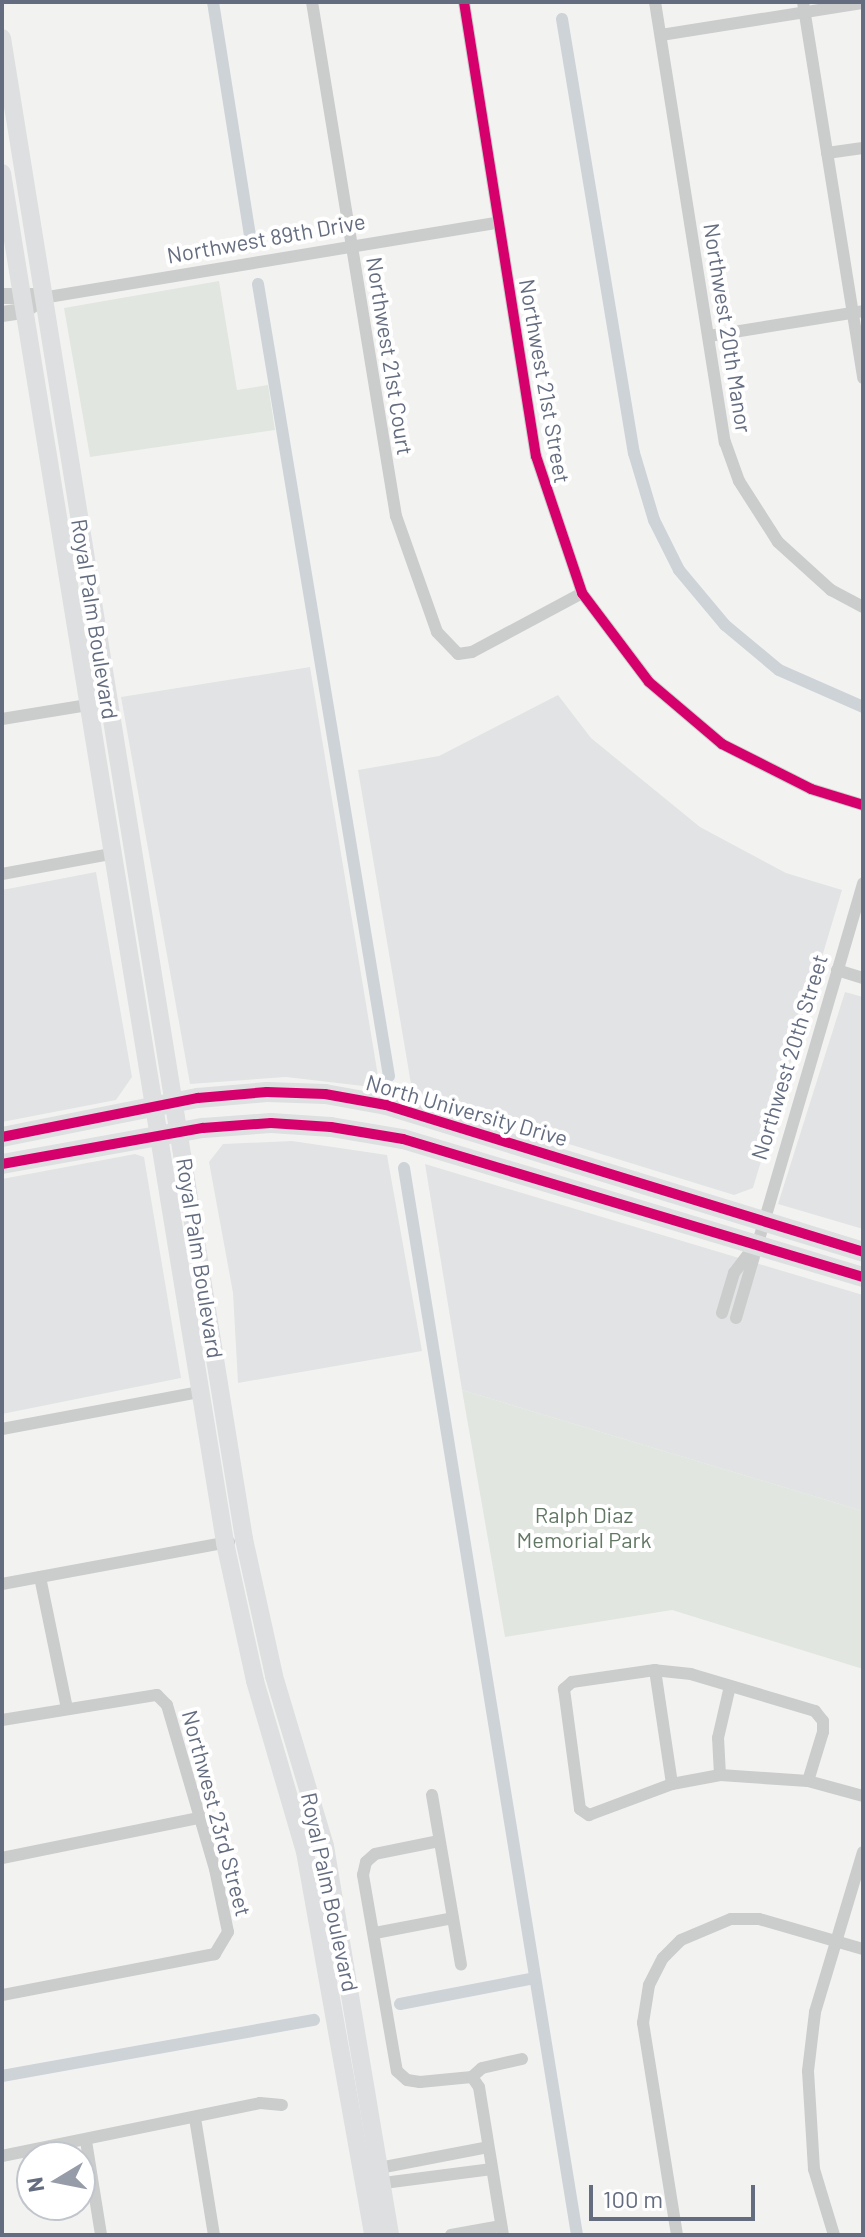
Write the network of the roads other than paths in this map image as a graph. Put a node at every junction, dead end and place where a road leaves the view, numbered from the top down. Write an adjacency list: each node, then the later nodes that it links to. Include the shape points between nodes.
1 (312, 2): 12 (street, Northwest 21st Court)
2 (464, 2): 11 (street, Northwest 21st Street)
3 (655, 2): 6 (street, Northwest 20th Manor)
4 (863, 3): 5 (street)
5 (804, 7): 6 (street); 9 (street)
6 (661, 35): 18 (street, Northwest 20th Manor)
7 (2, 38): 14 (main road, Royal Palm Boulevard)
8 (863, 148): 9 (street)
9 (827, 153): 16 (street)
10 (2, 173): 15 (main road, Royal Palm Boulevard)
11 (497, 223): 12 (street, Northwest 89th Drive); 20 (street, Northwest 21st Street, via 536,456)
12 (352, 245): 14 (street, Northwest 89th Drive); 20 (street, Northwest 21st Court, via 396,516 437,632 458,654)
13 (2, 296): 15 (street, Northwest 89th Drive)
14 (42, 298): 15 (street, Northwest 89th Drive); 22 (main road, Royal Palm Boulevard)
15 (22, 302): 17 (street, Northwest 89th Drive); 23 (main road, Royal Palm Boulevard)
16 (858, 312): 18 (street); 19 (street)
17 (2, 314)
18 (709, 336): 21 (street, Northwest 20th Manor, via 725,442 758,515 802,568)
19 (863, 378)
20 (582, 593): 25 (street, Northwest 21st Street, via 649,682 722,744 811,789)
21 (863, 607)
22 (108, 702): 23 (street); 31 (main road, Royal Palm Boulevard)
23 (87, 705): 24 (street); 26 (main road, Royal Palm Boulevard)
24 (2, 719)
25 (863, 805)
26 (111, 854): 27 (street); 32 (main road, Royal Palm Boulevard)
27 (2, 874)
28 (863, 883): 29 (street, Northwest 20th Street)
29 (837, 970): 30 (street); 39 (street, Northwest 20th Street)
30 (863, 978)
31 (175, 1103): 32 (main road, North University Drive); 33 (main road, Royal Palm Boulevard); 36 (main road, North University Drive, via 267,1092 366,1100)
32 (152, 1108): 34 (main road, Royal Palm Boulevard); 35 (main road, North University Drive)
33 (180, 1132): 34 (main road, North University Drive); 38 (main road, North University Drive, via 271,1123 331,1127 403,1139); 46 (main road, Royal Palm Boulevard)
34 (157, 1136): 37 (main road, North University Drive); 45 (main road, Royal Palm Boulevard)
35 (2, 1137)
36 (579, 1163): 38 (main road, via 562,1173); 39 (main road, North University Drive)
37 (2, 1164)
38 (522, 1174): 40 (main road, North University Drive)
39 (761, 1220): 40 (street, Northwest 20th Street); 41 (main road, North University Drive)
40 (756, 1244): 42 (main road, North University Drive); 43 (street, Northwest 20th Street, via 734,1273); 44 (street, Northwest 20th Street)
41 (863, 1252)
42 (863, 1277)
43 (722, 1313)
44 (736, 1318)
45 (189, 1331): 46 (main road); 47 (main road, Royal Palm Boulevard)
46 (218, 1367): 49 (main road, Royal Palm Boulevard)
47 (199, 1392): 48 (street); 49 (main road, Royal Palm Boulevard)
48 (2, 1429)
49 (234, 1541): 50 (street); 78 (main road, Royal Palm Boulevard, via 328,1859)
50 (40, 1577): 51 (street); 54 (street)
51 (2, 1584)
52 (655, 1670): 53 (street); 58 (street); 58 (street, via 572,1682 561,1699 580,1809 589,1815 603,1813)
53 (730, 1686): 56 (street, via 718,1738); 57 (street, via 815,1711 823,1721)
54 (67, 1708): 55 (street); 61 (street, Northwest 23rd Street, via 157,1695 167,1705)
55 (2, 1720)
56 (720, 1775): 57 (street); 58 (street)
57 (808, 1781): 60 (street)
58 (672, 1784)
59 (432, 1795): 62 (street)
60 (863, 1796)
61 (199, 1818): 64 (street); 70 (street, Northwest 23rd Street, via 228,1932 224,1946 215,1954)
62 (439, 1841): 65 (street); 66 (street, via 375,1854 366,1862 363,1875)
63 (863, 1852): 67 (street)
64 (2, 1858)
65 (453, 1918): 66 (street); 69 (street)
66 (375, 1933): 72 (street, via 397,2071 420,2082)
67 (836, 1941): 68 (street); 86 (street, via 759,1919 731,1919 681,1940 663,1958 649,1985 643,2023); 87 (street, via 815,2012 808,2071 814,2169)
68 (863, 1949)
69 (461, 1965)
70 (2, 1995)
71 (522, 2059): 72 (street, via 482,2068)
72 (472, 2077): 76 (street)
73 (282, 2105): 74 (street, via 260,2103)
74 (195, 2118): 75 (street); 82 (street)
75 (86, 2141)
76 (488, 2147): 77 (street); 78 (street)
77 (492, 2169): 78 (street); 80 (street)
78 (372, 2177): 83 (main road, Royal Palm Boulevard); 84 (main road, Royal Palm Boulevard)
79 (96, 2204): 81 (street)
80 (502, 2231): 85 (street)
81 (101, 2235)
82 (214, 2235)
83 (373, 2235)
84 (390, 2235)
85 (451, 2235)
86 (677, 2235)
87 (834, 2235)

